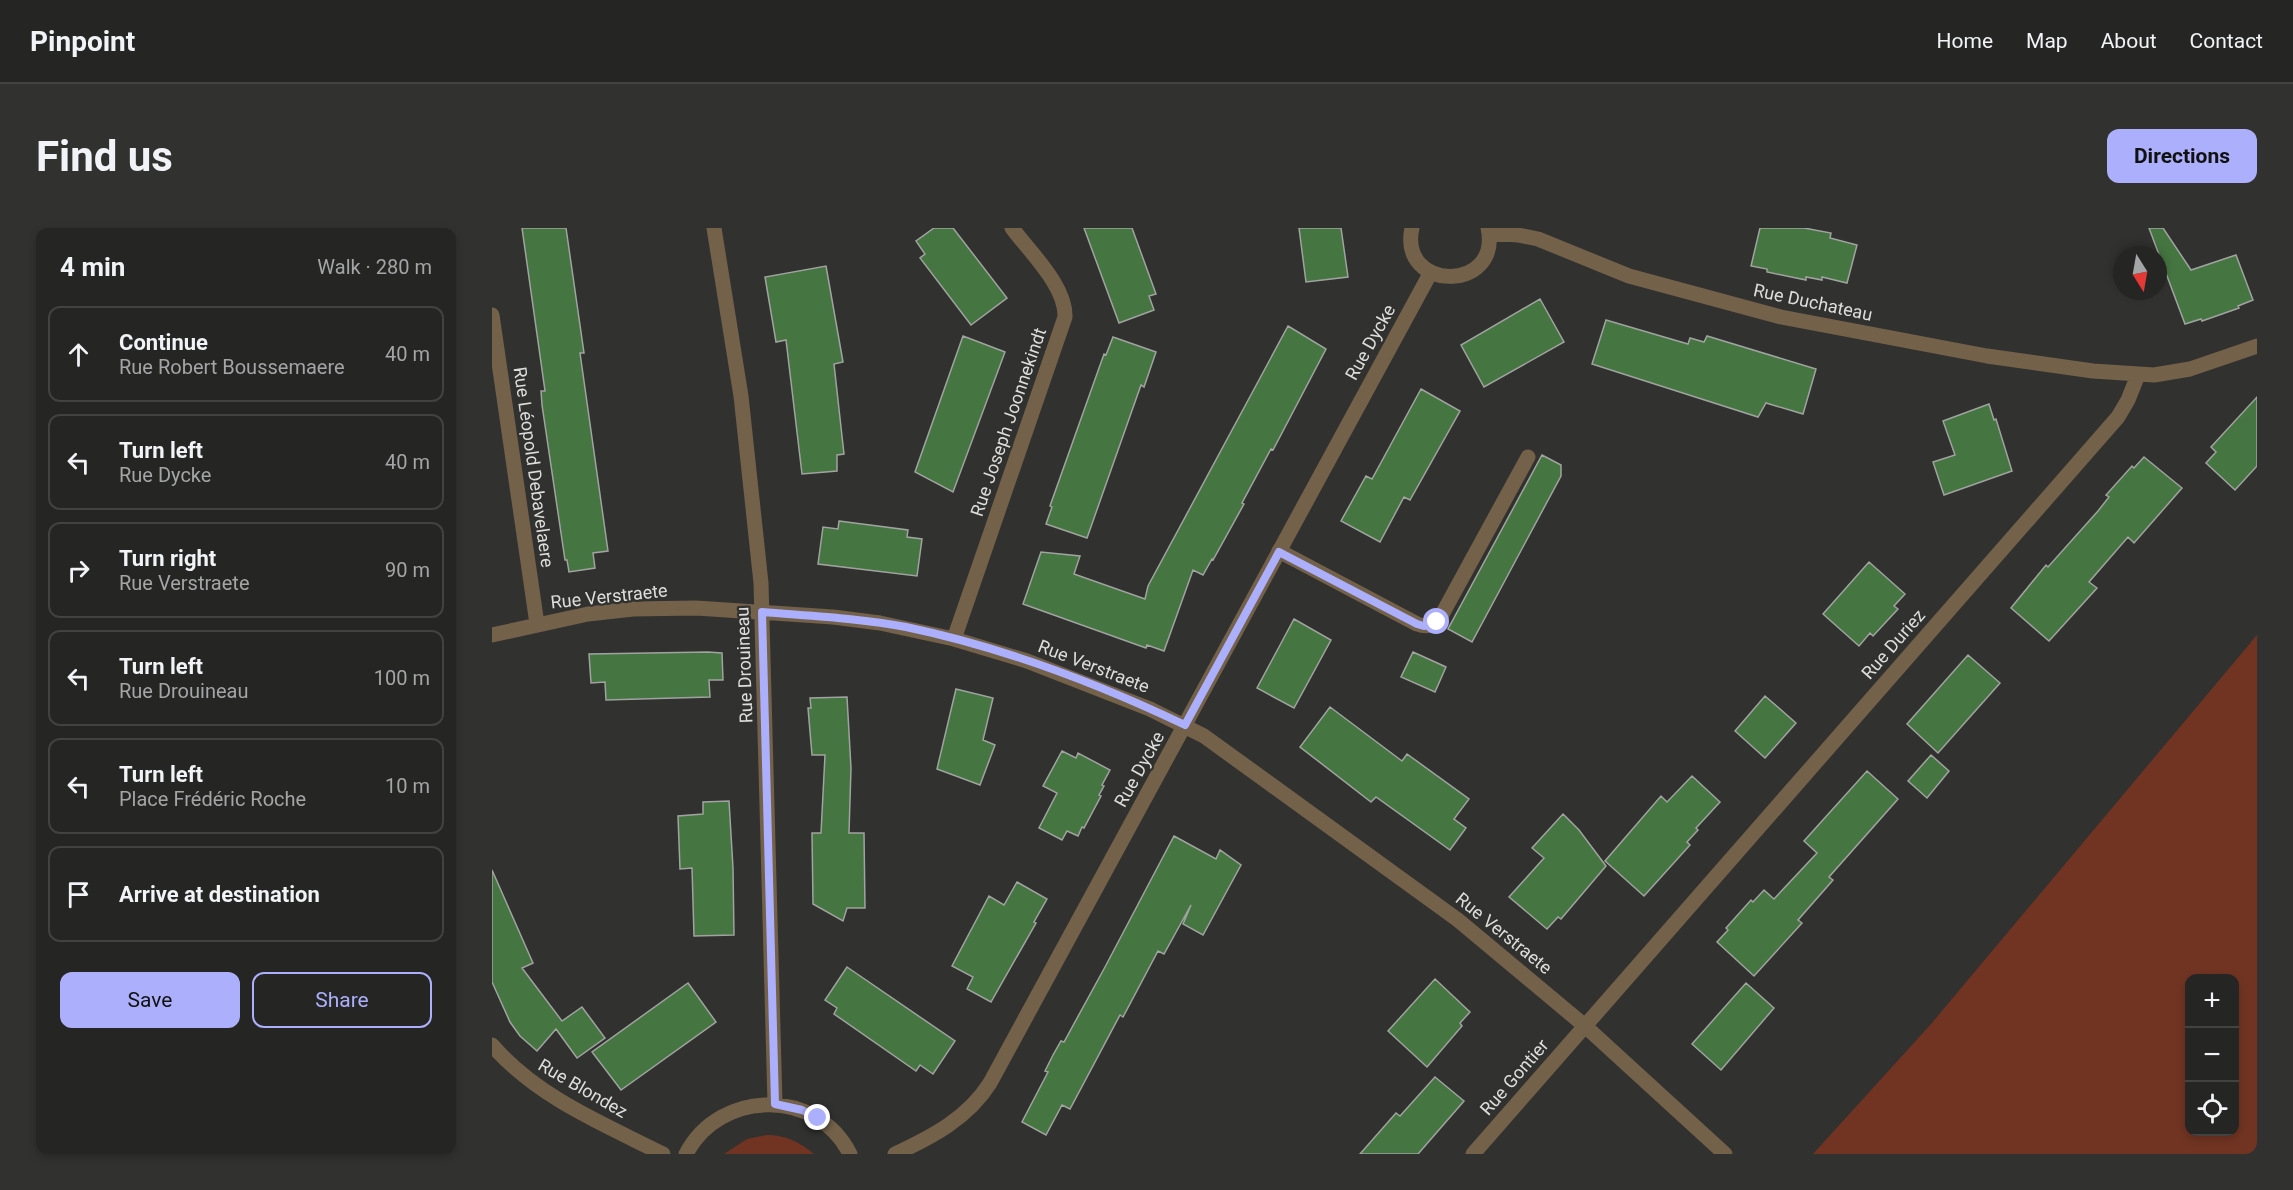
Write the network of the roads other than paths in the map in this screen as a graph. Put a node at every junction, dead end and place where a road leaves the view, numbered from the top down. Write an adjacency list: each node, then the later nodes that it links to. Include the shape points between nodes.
1 (714, 228): 11 (street, Rue Drouineau, via 744,424)
2 (1012, 228): 14 (street, Rue Joseph Joonnekindt, via 1059,291 1065,316)
3 (1412, 228): 5 (street, via 1414,255)
4 (1489, 231): 5 (street, via 1486,254 1474,270 1455,277); 8 (street, Rue Duchateau, via 1538,239 1629,276 1781,317 1987,356)
5 (1431, 272): 10 (street, Rue Dycke)
6 (492, 315): 12 (street, Rue Léopold Debavelaere)
7 (2257, 346): 8 (street, via 2190,369)
8 (2138, 375): 16 (street, Rue Duriez, via 2118,417)
9 (1528, 458): 10 (street, via 1439,620 1433,624 1417,624)
10 (1279, 552): 15 (street, Rue Dycke)
11 (762, 612): 12 (street, Rue Verstraete, via 633,609); 14 (street, Rue Verstraete, via 880,623); 18 (street, Rue Drouineau)
12 (537, 624): 13 (street, Rue Verstraete)
13 (492, 635)
14 (954, 639): 15 (street, Rue Verstraete, via 1049,669)
15 (1185, 725): 16 (street, Rue Verstraete, via 1432,900); 22 (street, Rue Dycke, via 983,1095 950,1125)
16 (1584, 1026): 23 (street, Rue Gontier); 24 (street, Rue Verstraete)
17 (492, 1045): 19 (street, Rue Blondez, via 538,1087)
18 (775, 1104): 20 (street, via 750,1106 719,1118 699,1135); 21 (street, via 818,1118 838,1135)
19 (663, 1154)
20 (686, 1154)
21 (850, 1154)
22 (895, 1154)
23 (1473, 1154)
24 (1725, 1154)

